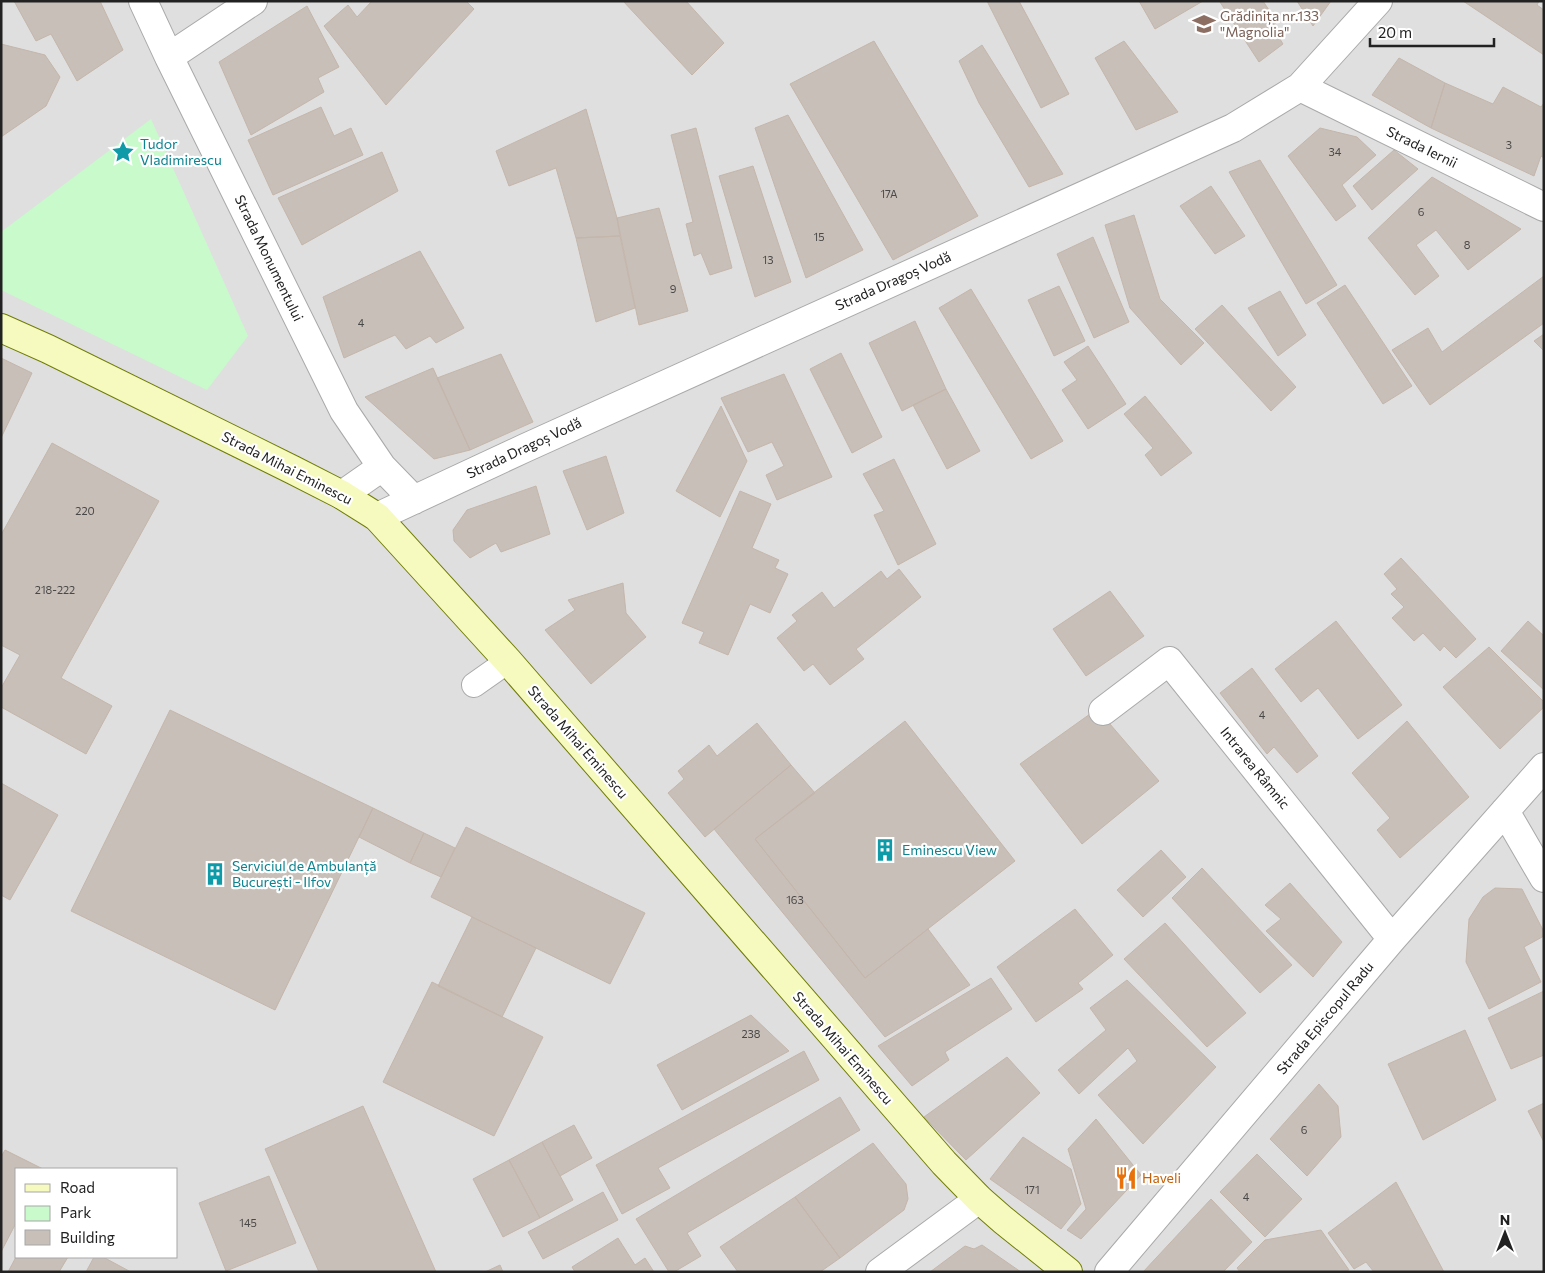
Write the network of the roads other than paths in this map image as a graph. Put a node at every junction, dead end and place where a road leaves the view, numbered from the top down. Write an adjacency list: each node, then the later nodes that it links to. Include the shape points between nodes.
1 (143, 1): 4 (street, Strada Monumentului)
2 (253, 1): 4 (street)
3 (1378, 1): 5 (street, Strada Dragoș Vodă)
4 (169, 57): 8 (street, Strada Monumentului, via 344,411)
5 (1300, 87): 6 (street, Strada Iernii); 10 (street, Strada Dragoș Vodă, via 1233,128)
6 (1544, 207)
7 (1, 328): 9 (main road, Strada Mihai Eminescu)
8 (382, 467): 9 (street); 10 (street, Strada Monumentului)
9 (342, 495): 11 (main road, Strada Mihai Eminescu)
10 (414, 500): 11 (street, Strada Dragoș Vodă)
11 (377, 517): 12 (main road, Strada Mihai Eminescu)
12 (508, 661): 13 (lane); 19 (main road, Strada Mihai Eminescu, via 905,1120)
13 (474, 685)
14 (1103, 711): 18 (street, Intrarea Râmnic, via 1169,661)
15 (1544, 767): 16 (street, Strada Episcopul Radu)
16 (1505, 810): 17 (street); 18 (street, Strada Episcopul Radu)
17 (1544, 878)
18 (1392, 939): 22 (street, Strada Episcopul Radu)
19 (979, 1199): 20 (street); 21 (main road, Strada Mihai Eminescu)
20 (880, 1272)
21 (1068, 1272)
22 (1109, 1272)

